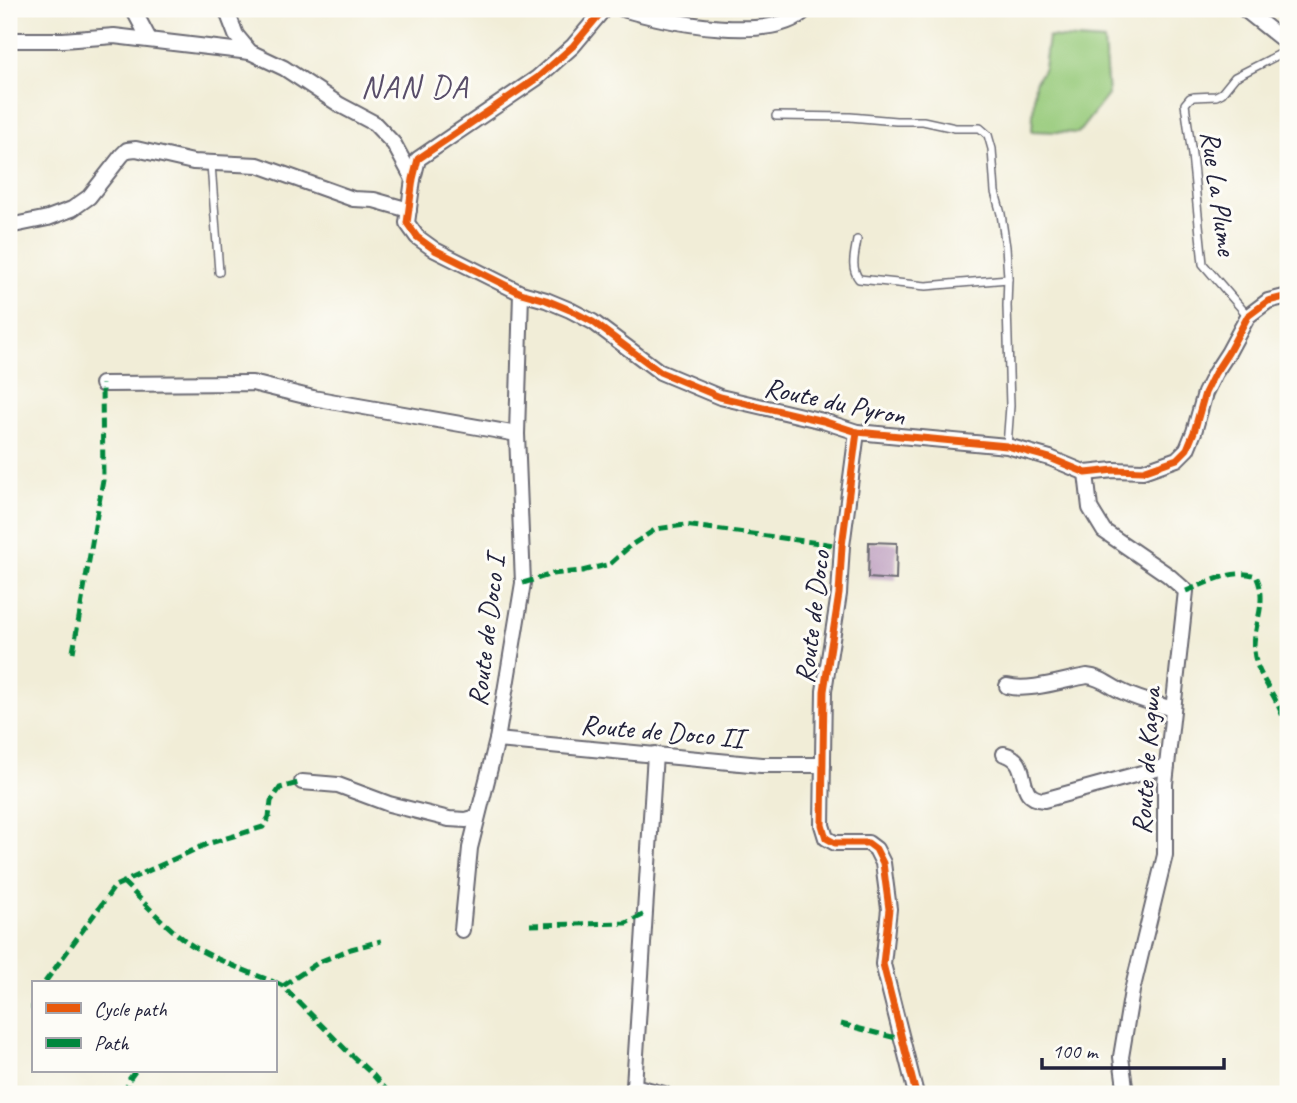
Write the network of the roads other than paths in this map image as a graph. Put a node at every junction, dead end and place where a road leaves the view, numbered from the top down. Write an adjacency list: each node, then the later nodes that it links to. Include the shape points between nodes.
1 (133, 9): 7 (street)
2 (226, 9): 11 (street, via 236,35)
3 (604, 9): 14 (street, via 573,46 537,78 418,159)
4 (623, 9): 5 (street, via 692,24 761,28 783,23)
5 (806, 9)
6 (1244, 9): 9 (street)
7 (149, 39): 8 (street); 11 (street)
8 (9, 40)
9 (1288, 44)
10 (1288, 50): 22 (lane, Rue La Plume, via 1235,77 1222,93 1194,97 1185,104 1203,264)
11 (250, 52): 14 (street, via 374,123 394,144)
12 (776, 116): 19 (lane, via 923,121 980,128 992,149)
13 (211, 164): 15 (street, via 258,166 353,199); 16 (street, via 127,150 89,197 72,209); 18 (lane)
14 (413, 179): 15 (street, Route du Pyron)
15 (409, 210): 20 (street, Route du Pyron, via 407,223 417,237)
16 (9, 226)
17 (857, 240): 19 (lane, via 854,268 859,279 926,286)
18 (219, 272)
19 (1008, 279): 26 (lane)
20 (521, 293): 24 (street, Route du Pyron, via 593,322 660,372 689,385); 25 (street, Route de Doco I)
21 (1288, 296): 22 (street, via 1268,301)
22 (1248, 316): 27 (street, Route du Pyron, via 1205,393 1187,449 1177,459 1143,471)
23 (102, 384): 25 (street, via 252,383)
24 (857, 432): 26 (street, Route du Pyron); 33 (street, Route de Doco, via 824,691)
25 (517, 434): 30 (street, Route de Doco I, via 523,583)
26 (1007, 446): 27 (street, Route du Pyron)
27 (1086, 473): 29 (street, Route de Kagwa, via 1090,508 1104,531 1186,590)
28 (1007, 686): 29 (street, via 1016,689 1095,677)
29 (1173, 709): 34 (street, Route de Kagwa)
30 (497, 740): 31 (street, Route de Doco II); 36 (street, Route de Doco I)
31 (655, 754): 33 (street, Route de Doco II, via 761,765); 38 (street, via 634,1086)
32 (1004, 754): 34 (street, via 1018,762 1026,790 1038,800)
33 (824, 765): 39 (street, Route de Doco, via 822,825 826,838 835,843 868,843 883,863 890,909 883,964)
34 (1167, 766): 40 (street, Route de Kagwa, via 1165,855 1121,1057)
35 (302, 782): 36 (street, via 338,785 449,819)
36 (477, 817): 37 (street, Route de Doco I)
37 (462, 930)
38 (664, 1094)
39 (916, 1094)
40 (1126, 1094)

